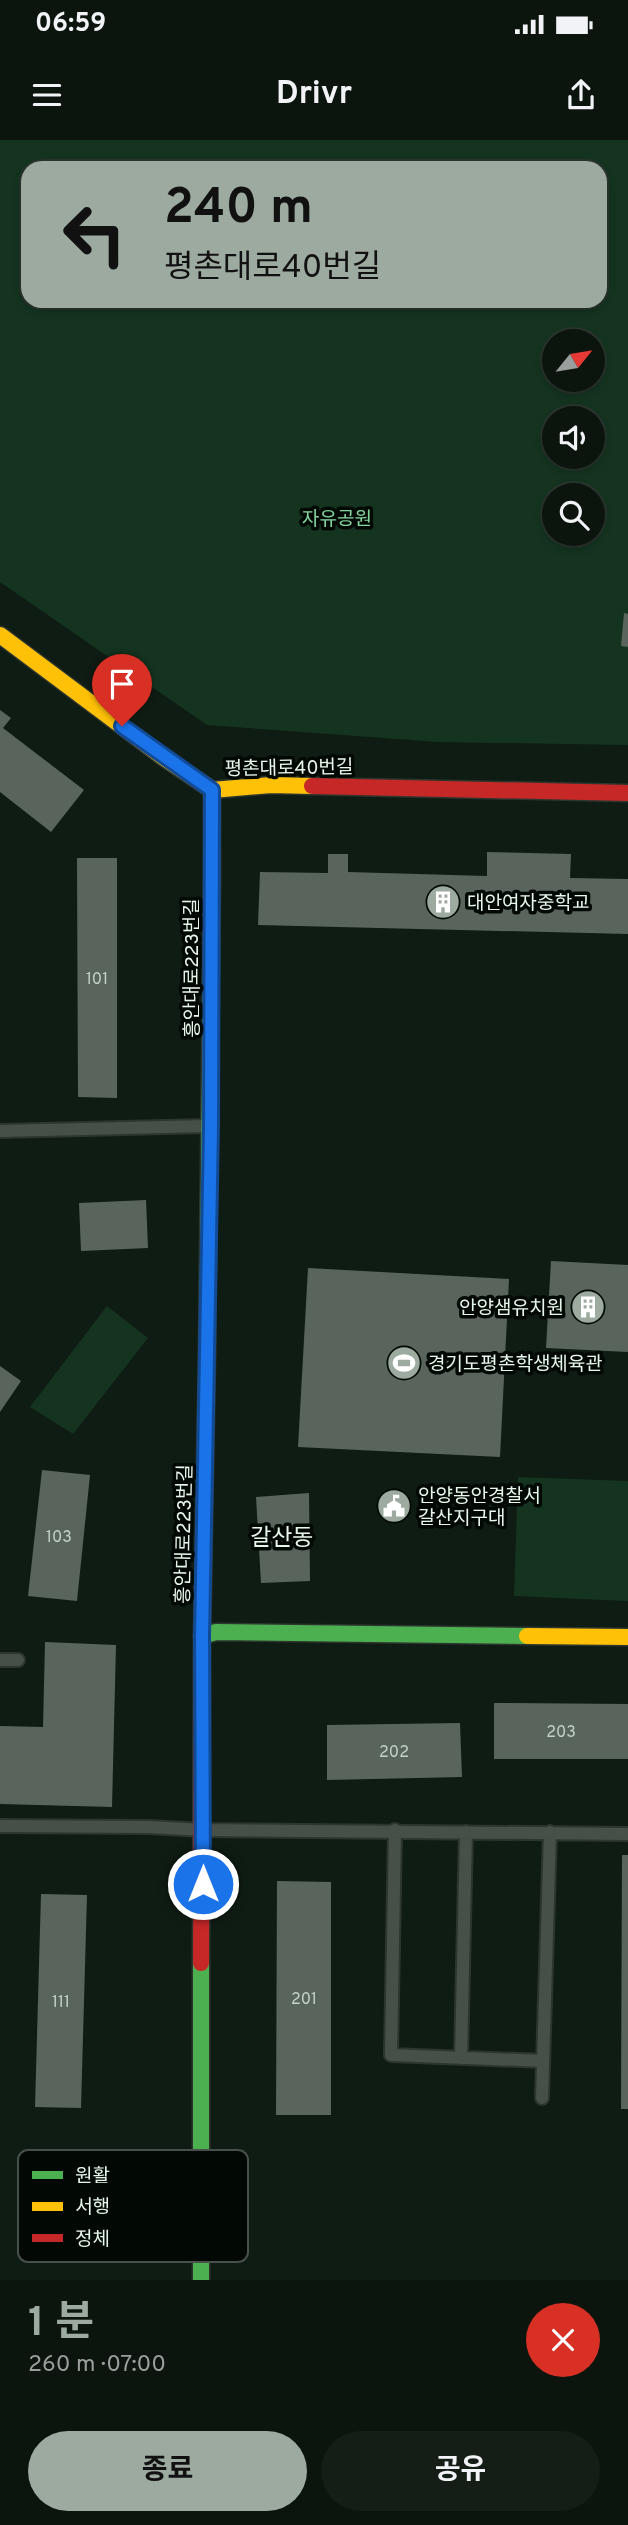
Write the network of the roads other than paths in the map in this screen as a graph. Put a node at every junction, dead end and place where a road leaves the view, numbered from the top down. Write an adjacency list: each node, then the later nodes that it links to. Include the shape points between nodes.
1 (0, 635): 2 (street, 평촌대로40번길)
2 (212, 790): 3 (street, 평촌대로40번길, via 271,785); 4 (street, 흥안대로223번길)
3 (628, 793)
4 (211, 1126): 5 (lane); 6 (street, 흥안대로223번길)
5 (0, 1131)
6 (202, 1636): 7 (street, via 216,1632); 11 (street, 흥안대로223번길)
7 (628, 1637)
8 (0, 1660): 9 (lane)
9 (18, 1660)
10 (0, 1826): 11 (lane)
11 (203, 1830): 12 (lane); 19 (street, 흥안대로223번길)
12 (395, 1830): 13 (lane); 16 (lane, via 391,2055)
13 (466, 1832): 14 (lane); 16 (lane)
14 (550, 1832): 15 (lane); 17 (lane)
15 (628, 1834)
16 (461, 2058): 17 (lane)
17 (543, 2061): 18 (lane)
18 (542, 2098)
19 (202, 2150)
20 (201, 2262): 21 (street, 흥안대로223번길)
21 (201, 2280)

